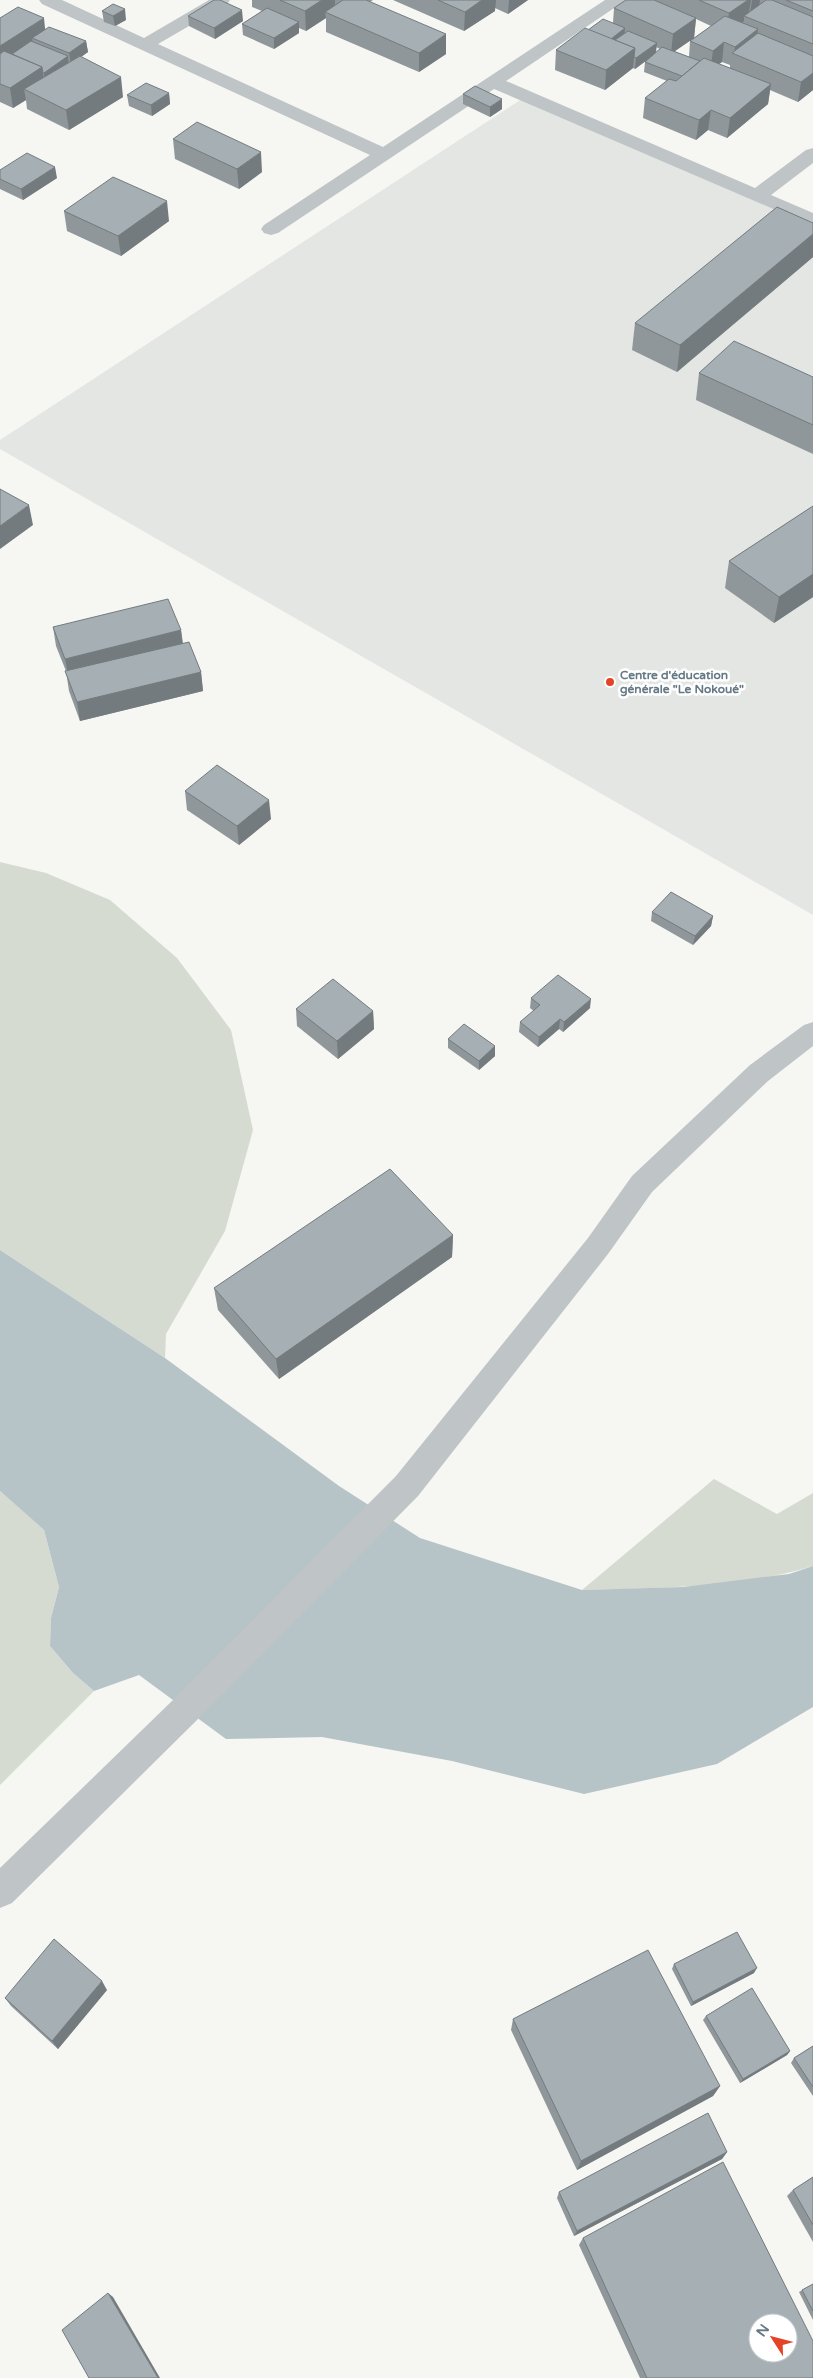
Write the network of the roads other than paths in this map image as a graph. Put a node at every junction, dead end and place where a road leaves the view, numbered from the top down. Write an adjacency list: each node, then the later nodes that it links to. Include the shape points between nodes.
1 (48, 0): 4 (street)
2 (221, 0): 4 (street)
3 (617, 0): 5 (street)
4 (146, 44): 6 (street)
5 (493, 82): 6 (street); 8 (street)
6 (383, 154): 10 (street)
7 (813, 154): 8 (street)
8 (757, 196): 9 (street)
9 (813, 220)
10 (271, 229)
11 (813, 1032): 12 (street, via 759,1073 642,1184 598,1246 407,1486)
12 (0, 1892)

